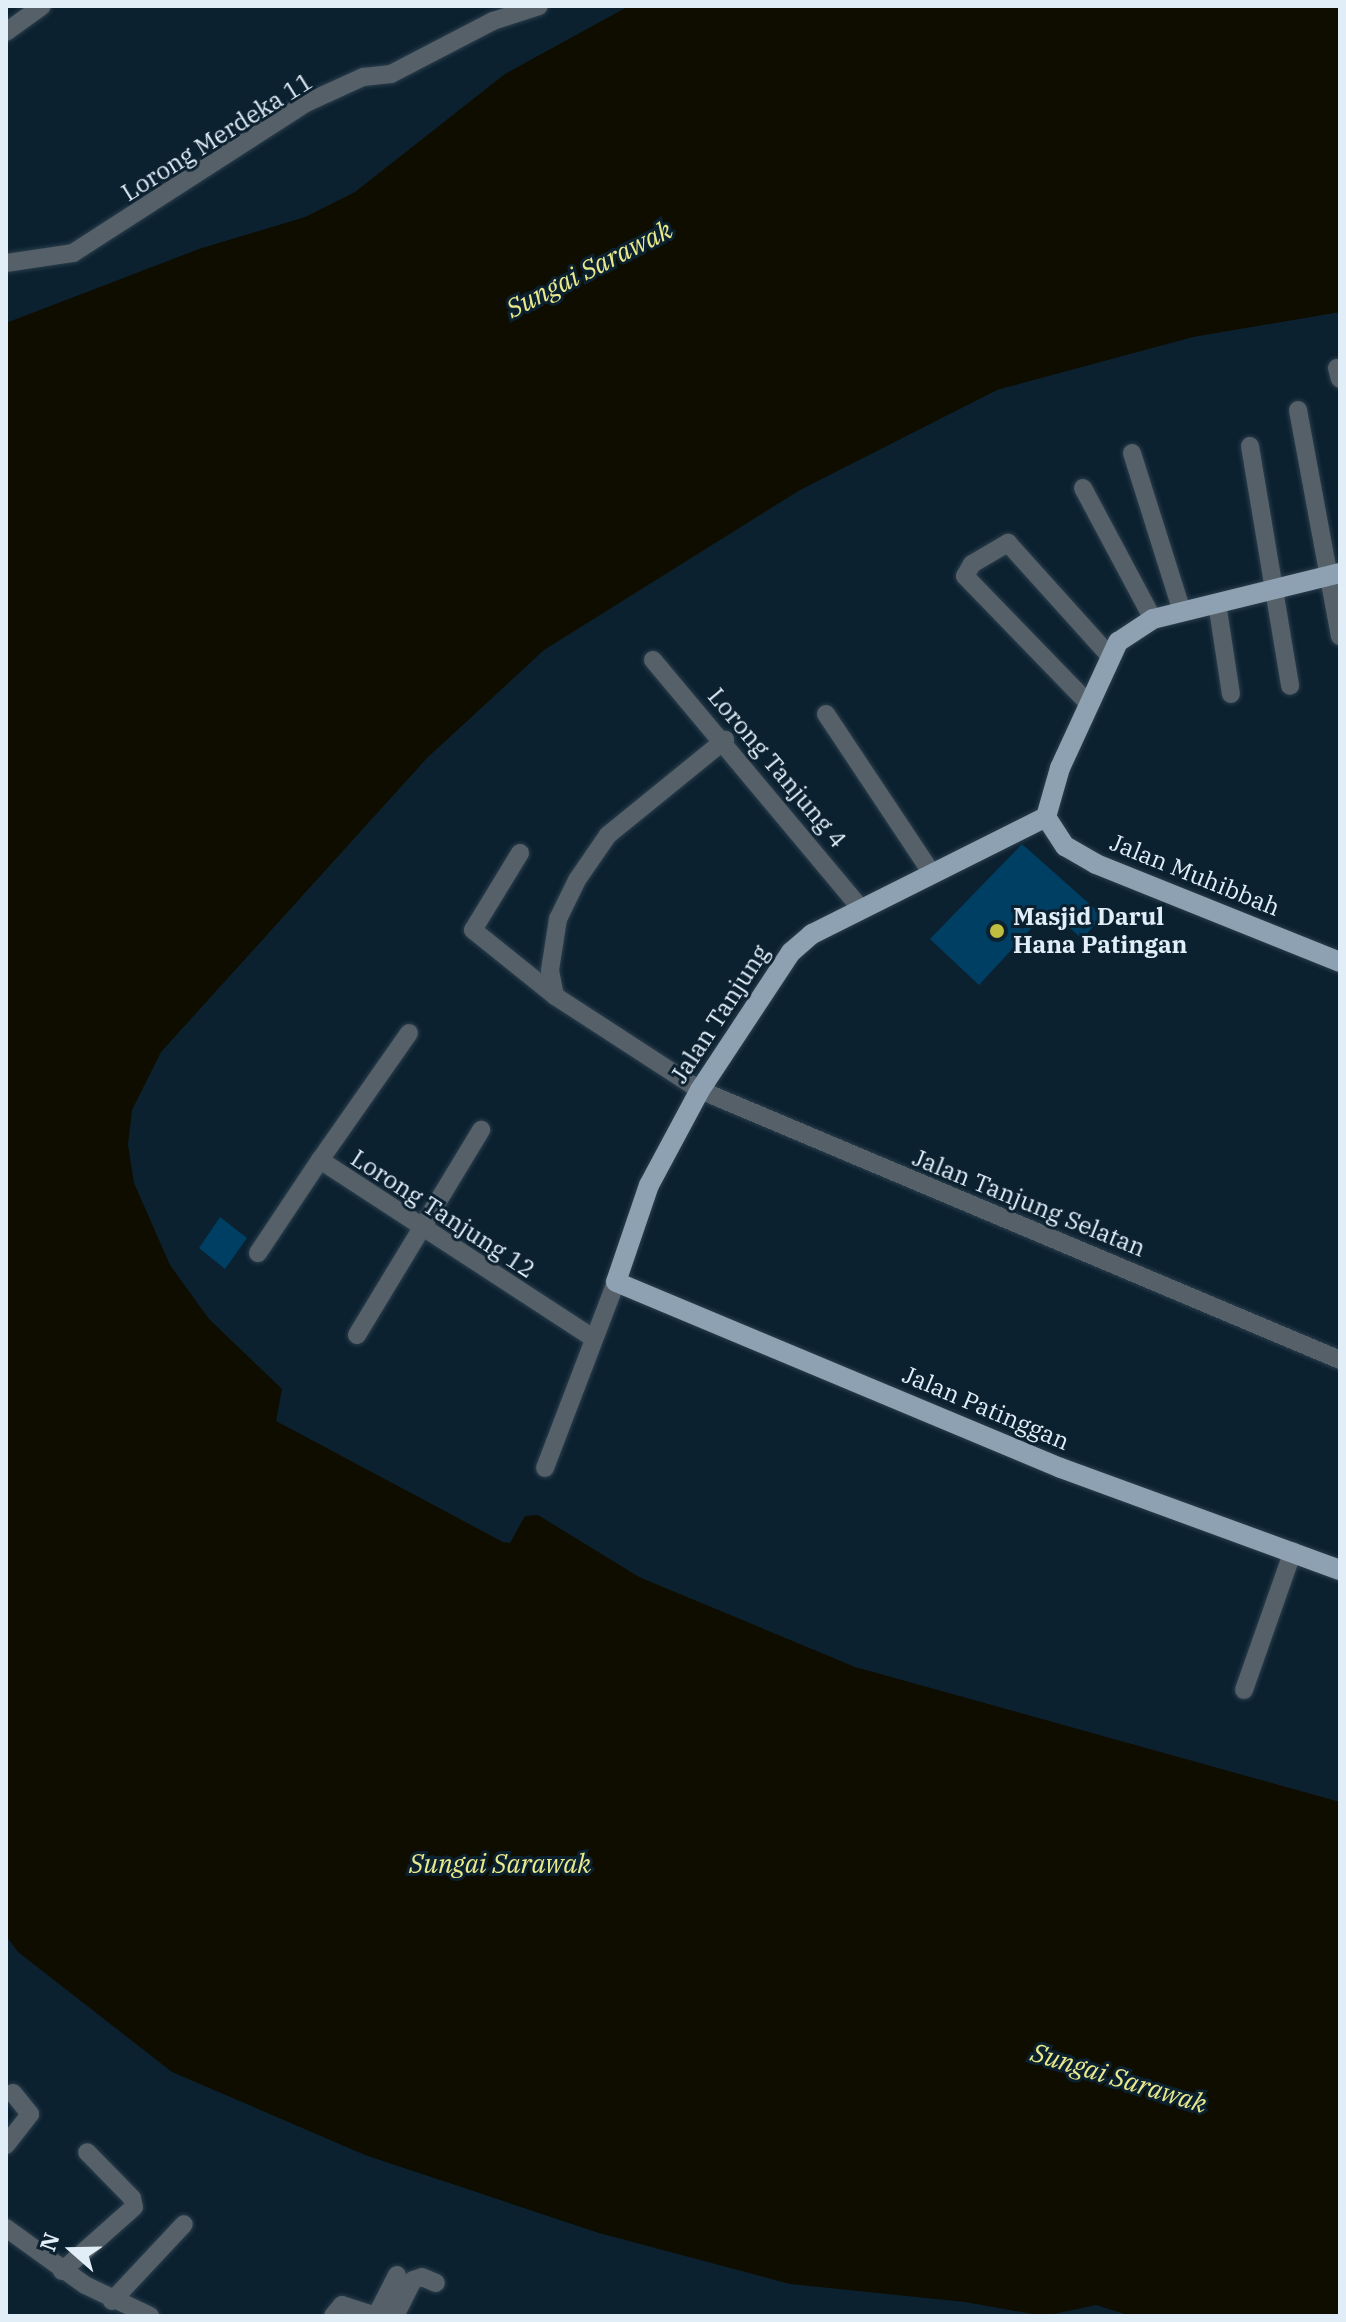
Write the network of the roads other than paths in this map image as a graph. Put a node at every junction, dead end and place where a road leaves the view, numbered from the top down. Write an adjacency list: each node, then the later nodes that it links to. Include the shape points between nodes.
1 (42, 6): 3 (street)
2 (539, 6): 4 (street, Lorong Merdeka 11, via 493,21 391,74 363,77 306,103 73,253)
3 (6, 32)
4 (6, 263)
5 (1298, 410): 9 (street)
6 (1250, 446): 10 (street)
7 (1132, 453): 12 (street)
8 (1083, 488): 13 (street)
9 (1334, 575): 10 (main road); 14 (street)
10 (1275, 589): 11 (main road); 17 (street)
11 (1217, 603): 12 (main road); 18 (street)
12 (1182, 612): 13 (main road)
13 (1153, 619): 15 (main road)
14 (1340, 636)
15 (1108, 654): 19 (main road); 19 (street, via 1008,543 972,564 965,576)
16 (653, 660): 21 (street, Lorong Tanjung 4)
17 (1290, 686)
18 (1231, 694)
19 (1087, 702): 22 (main road)
20 (826, 714): 24 (street)
21 (725, 740): 25 (street, Lorong Tanjung 4); 27 (street, via 608,835 577,880 556,930 550,970)
22 (1046, 817): 24 (main road, Jalan Tanjung); 26 (main road, Jalan Muhibbah, via 1065,846 1096,864)
23 (520, 853): 27 (street, Jalan Tanjung Selatan, via 473,930)
24 (931, 872): 25 (main road, Jalan Tanjung)
25 (861, 909): 29 (main road, Jalan Tanjung, via 812,934 791,952)
26 (1340, 962)
27 (555, 996): 29 (street, Jalan Tanjung Selatan)
28 (409, 1033): 31 (street, Lorong Tanjung 12)
29 (700, 1090): 34 (main road, Jalan Tanjung, via 649,1185); 37 (street, Jalan Tanjung Selatan)
30 (481, 1130): 32 (street)
31 (320, 1160): 32 (street, Lorong Tanjung 12); 33 (street)
32 (420, 1227): 35 (street); 36 (street, Lorong Tanjung 12)
33 (258, 1253)
34 (616, 1282): 36 (street); 39 (main road, Jalan Patinggan, via 1061,1468)
35 (357, 1335)
36 (592, 1337): 38 (street)
37 (1340, 1360)
38 (545, 1468)
39 (1293, 1551): 40 (main road, Jalan Patinggan); 41 (street)
40 (1340, 1570)
41 (1244, 1690)
42 (13, 2093): 43 (street, via 30,2114)
43 (6, 2145)
44 (87, 2152): 47 (street, via 132,2198 134,2207)
45 (184, 2224): 50 (street)
46 (6, 2228): 47 (street)
47 (62, 2271): 50 (street)
48 (397, 2275): 53 (street)
49 (436, 2283): 54 (street, via 422,2277 413,2280)
50 (112, 2301): 51 (street)
51 (150, 2316)
52 (333, 2316): 53 (street, via 342,2305)
53 (376, 2316)
54 (395, 2316)

